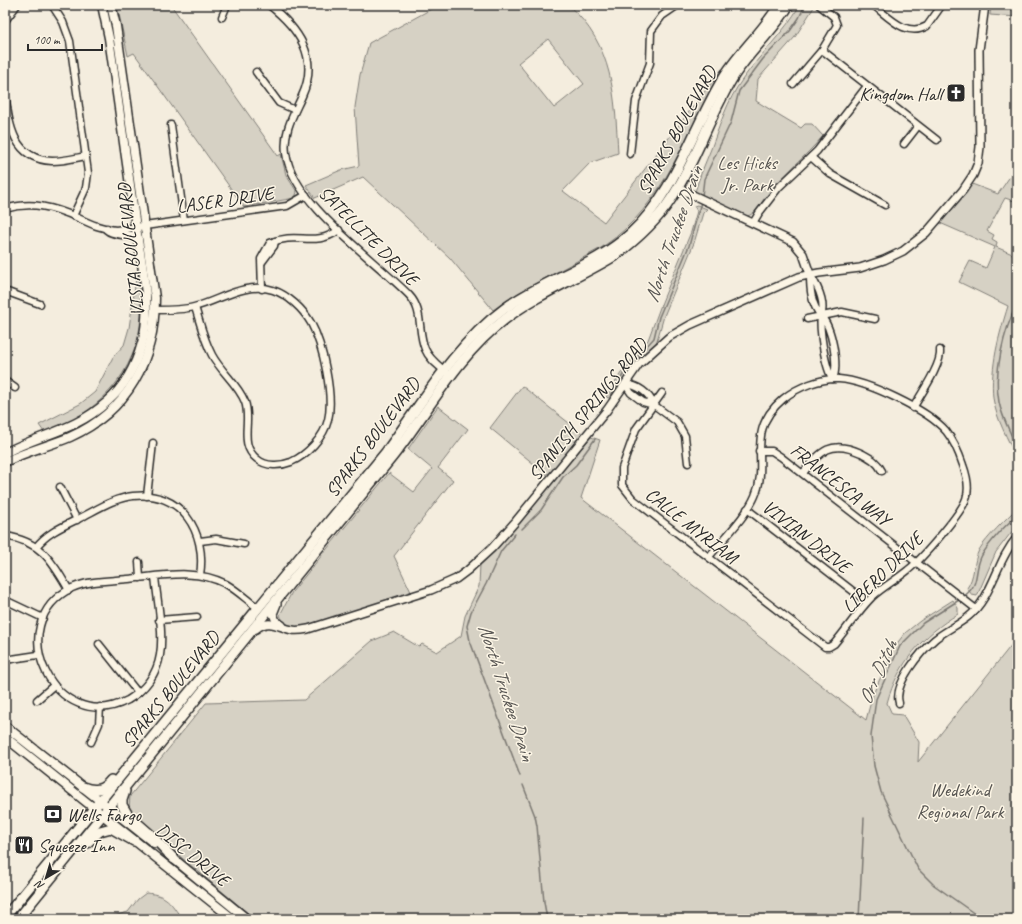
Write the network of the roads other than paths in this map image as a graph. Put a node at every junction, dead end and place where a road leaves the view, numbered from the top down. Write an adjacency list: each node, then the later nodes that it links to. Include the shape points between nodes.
1 (17, 5): 15 (street)
2 (52, 5): 28 (street, via 63,22 70,41)
3 (102, 5): 39 (main road, VISTA BOULEVARD)
4 (111, 5): 38 (main road, VISTA BOULEVARD)
5 (227, 5): 14 (street)
6 (269, 5): 21 (street, SATELLITE DRIVE, via 292,25 305,48 308,76)
7 (678, 5): 27 (street, via 662,16 651,31 650,63 636,101)
8 (779, 5): 22 (main road, SPARKS BOULEVARD, via 730,67)
9 (789, 5): 30 (main road, SPARKS BOULEVARD, via 736,74)
10 (819, 5): 16 (street, via 838,23)
11 (873, 5): 12 (street, via 903,28 917,30 931,23)
12 (942, 5)
13 (985, 5): 43 (street, SPANISH SPRINGS ROAD, via 979,50 980,153 970,180 938,221 903,251 860,268)
14 (222, 17)
15 (5, 21)
16 (822, 50): 18 (street); 19 (street)
17 (256, 72): 21 (street, via 278,103)
18 (792, 84)
19 (867, 86): 24 (street); 29 (street)
20 (5, 92): 28 (street, via 12,133 26,151 38,158 52,160)
21 (295, 110): 31 (street, SATELLITE DRIVE, via 286,134 285,152 290,169)
22 (706, 110): 30 (main road, via 676,182); 33 (main road, SPARKS BOULEVARD, via 671,181)
23 (171, 125): 36 (street)
24 (918, 126): 25 (street); 26 (street)
25 (937, 140)
26 (904, 144)
27 (630, 154)
28 (86, 156): 35 (street, via 88,181)
29 (811, 157): 32 (street, via 830,174); 37 (street, via 782,183)
30 (678, 188): 33 (main road, via 671,191); 37 (street); 53 (main road, SPARKS BOULEVARD, via 653,222 629,245 603,263 520,308 503,320)
31 (306, 195): 36 (street, LASER DRIVE, via 287,206); 41 (street, SATELLITE DRIVE)
32 (885, 205)
33 (654, 208): 53 (main road, SPARKS BOULEVARD, via 615,246 520,298 493,317 469,341)
34 (5, 209): 35 (street, via 42,206 61,210)
35 (73, 216): 40 (street)
36 (184, 220): 38 (street, LASER DRIVE)
37 (753, 224): 43 (street, via 786,238 797,246 805,258)
38 (145, 226): 39 (street, LASER DRIVE); 48 (main road, VISTA BOULEVARD)
39 (136, 227): 40 (street, LASER DRIVE); 42 (main road, VISTA BOULEVARD)
40 (107, 229): 42 (main road, via 112,233 124,233)
41 (339, 230): 44 (street, via 319,240 286,237 270,243 261,259); 53 (street, SATELLITE DRIVE, via 414,302 420,316 424,347 431,359)
42 (138, 238): 63 (main road, VISTA BOULEVARD, via 146,314 143,343 131,372 108,401 81,422)
43 (810, 274): 49 (street, via 822,303); 56 (street, SPANISH SPRINGS ROAD, via 681,330 647,356)
44 (262, 289): 47 (street, via 224,295); 47 (street, via 272,290 296,304 311,324 326,367 331,396 328,420 317,441 299,458 283,466 266,464 250,451 246,443 245,403 212,356)
45 (5, 291): 46 (street)
46 (40, 304)
47 (195, 307): 48 (street)
48 (155, 310): 64 (main road, VISTA BOULEVARD, via 146,357 135,382 118,403 106,415 81,432)
49 (821, 316): 50 (street); 51 (street, via 849,313); 54 (street, via 828,326 834,354 836,368)
50 (807, 319)
51 (874, 319)
52 (940, 350): 60 (street, via 938,362)
53 (448, 374): 77 (main road, SPARKS BOULEVARD, via 401,446); 88 (main road, SPARKS BOULEVARD)
54 (833, 379): 60 (street, LIBERO DRIVE, via 862,383); 62 (street, LIBERO DRIVE, via 806,386 790,394 778,405 768,417 763,429)
55 (5, 381): 57 (street)
56 (625, 384): 59 (street, via 630,393 643,402); 93 (street, SPANISH SPRINGS ROAD, via 597,423 516,522 492,548 456,579 431,590 300,631)
57 (15, 388)
58 (662, 393): 59 (street, CALLE MYRIAM)
59 (654, 405): 65 (street, via 680,426 686,442); 78 (street, CALLE MYRIAM, via 634,434 622,468 622,485 633,499)
60 (914, 408): 80 (street, LIBERO DRIVE, via 934,420 950,438 966,472 968,485 963,505)
61 (153, 443): 69 (street)
62 (759, 451): 67 (street, FRANCESCA WAY, via 776,453); 70 (street, LIBERO DRIVE, via 759,483)
63 (5, 453)
64 (5, 462)
65 (688, 463)
66 (882, 471): 67 (street, via 873,459 850,448 839,447 818,454)
67 (803, 473): 80 (street, FRANCESCA WAY)
68 (60, 487): 71 (street)
69 (147, 496): 71 (street, via 116,500); 74 (street, via 162,499 180,510 193,525)
70 (747, 509): 78 (street, LIBERO DRIVE); 87 (street, VIVIAN DRIVE)
71 (77, 520): 76 (street, via 53,532)
72 (5, 536): 76 (street, via 21,539)
73 (1017, 537): 89 (street, via 1000,560 988,590)
74 (200, 541): 75 (street, via 216,539); 81 (street)
75 (244, 544)
76 (36, 547): 84 (street, via 54,564)
77 (317, 549): 85 (main road, SPARKS BOULEVARD); 88 (main road, via 265,606)
78 (709, 557): 96 (street, CALLE MYRIAM, via 816,642)
79 (139, 562): 83 (street)
80 (917, 562): 87 (street, LIBERO DRIVE); 89 (street, FRANCESCA WAY)
81 (200, 575): 82 (street); 88 (street, via 226,584)
82 (155, 576): 83 (street); 92 (street)
83 (140, 578): 84 (street, via 89,583)
84 (68, 590): 91 (street, via 54,601)
85 (284, 590): 93 (street, via 273,612 276,621); 94 (main road, SPARKS BOULEVARD)
86 (5, 600): 91 (street)
87 (867, 602): 96 (street, LIBERO DRIVE)
88 (258, 608): 99 (main road, via 258,615 228,652); 108 (main road, SPARKS BOULEVARD)
89 (976, 609): 103 (street, via 936,639 917,658 899,690)
90 (197, 617): 92 (street)
91 (43, 618): 97 (street, via 37,635)
92 (159, 620): 101 (street, via 161,646 158,663 150,679)
93 (285, 628): 94 (street, SPANISH SPRINGS ROAD, via 265,623)
94 (243, 639): 99 (main road, SPARKS BOULEVARD)
95 (99, 644): 101 (street)
96 (829, 648)
97 (38, 655): 98 (street); 100 (street, via 43,671)
98 (5, 660)
99 (210, 682): 109 (main road, SPARKS BOULEVARD)
100 (53, 686): 102 (street); 104 (street, via 73,701)
101 (138, 693): 104 (street, via 116,704)
102 (37, 700)
103 (899, 703)
104 (100, 707): 107 (street, via 99,724)
105 (5, 726): 110 (main road, DISC DRIVE)
106 (5, 737): 113 (main road, DISC DRIVE)
107 (90, 742)
108 (146, 745): 110 (main road, via 105,787 94,791); 111 (main road, SPARKS BOULEVARD)
109 (129, 783): 112 (main road, SPARKS BOULEVARD); 116 (main road, via 122,800 124,810)
110 (83, 787): 111 (main road, DISC DRIVE)
111 (100, 800): 112 (main road, DISC DRIVE); 113 (main road, SPARKS BOULEVARD)
112 (109, 807): 114 (main road, SPARKS BOULEVARD); 116 (main road, DISC DRIVE)
113 (94, 808): 114 (main road, DISC DRIVE); 118 (main road, SPARKS BOULEVARD)
114 (102, 816): 115 (main road, DISC DRIVE); 117 (main road, SPARKS BOULEVARD)
115 (134, 841): 117 (main road, via 116,829 105,829 90,839 70,864); 120 (main road, DISC DRIVE)
116 (174, 859): 121 (main road, DISC DRIVE)
117 (50, 879): 119 (main road, SPARKS BOULEVARD)
118 (5, 917)
119 (18, 919)
120 (233, 919)
121 (247, 919)

